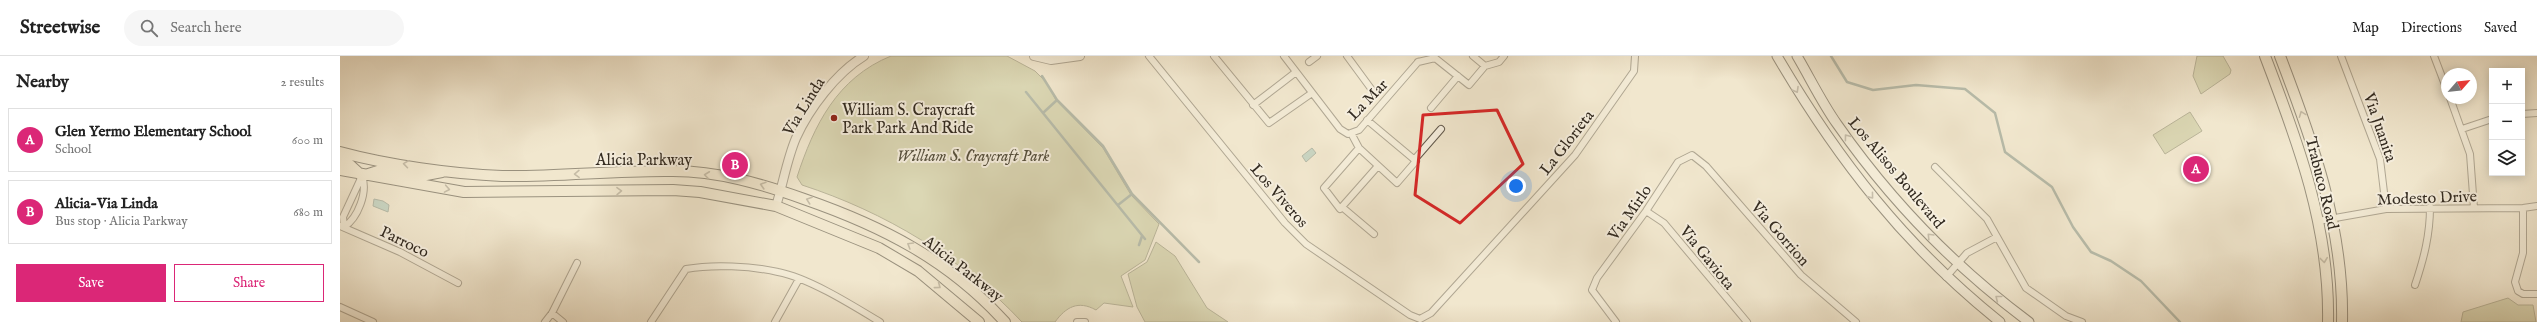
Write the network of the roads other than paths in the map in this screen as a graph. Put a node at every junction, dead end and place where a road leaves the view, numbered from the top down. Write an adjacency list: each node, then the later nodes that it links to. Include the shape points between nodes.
1 (864, 56): 46 (street, Via Linda, via 843,72 824,94 796,138)
2 (1034, 56): 3 (street, via 1051,60)
3 (1080, 56)
4 (1149, 56): 69 (street, Los Viveros, via 1284,223 1306,244 1410,315)
5 (1214, 56): 27 (street)
6 (1284, 56): 21 (street)
7 (1317, 56): 19 (street)
8 (1347, 56): 24 (street)
9 (1473, 56): 20 (street)
10 (1504, 56): 20 (street, via 1499,62)
11 (1777, 56): 62 (main road, Los Alisos Boulevard, one-way to 62, via 1821,129 1858,181 1891,220)
12 (1797, 56): 61 (main road, Los Alisos Boulevard, one-way to 12, via 1876,175 1837,123)
13 (2265, 56): 56 (main road, Trabuco Road, via 2304,161)
14 (2280, 56): 55 (main road, Trabuco Road, one-way to 14, via 2313,142)
15 (2341, 56): 53 (street, Via Juanita, via 2380,159)
16 (2434, 56): 22 (street)
17 (1636, 57): 69 (street, La Glorieta, via 1634,71 1575,154 1431,313)
18 (1416, 59): 23 (street, via 1435,58); 31 (street, La Mar)
19 (1309, 62)
20 (1485, 66): 23 (street, via 1469,85)
21 (1296, 72): 25 (street); 27 (street)
22 (2441, 74)
23 (1458, 76): 28 (street)
24 (1372, 90)
25 (1312, 93): 27 (street, via 1268,123); 35 (street, via 1340,129)
26 (2452, 104): 34 (street)
27 (1253, 105)
28 (1431, 108)
29 (2537, 113): 30 (street)
30 (2525, 114)
31 (1367, 120): 35 (street, La Mar, via 1359,130); 40 (street)
32 (2489, 120): 34 (street)
33 (1441, 129): 40 (street)
34 (2462, 129): 51 (street, via 2472,174)
35 (1349, 133): 36 (street)
36 (1359, 148): 41 (street); 49 (street, via 1324,188 1340,209)
37 (340, 152): 44 (main road, Alicia Parkway, one-way to 37, via 366,159)
38 (1692, 155): 54 (street, Via Mirlo, via 1678,162); 82 (street, Via Gorrion, via 1706,166 1801,275)
39 (340, 160): 45 (main road)
40 (1414, 160): 41 (street, via 1416,162 1397,183)
41 (1378, 166): 49 (street)
42 (1935, 166): 59 (street, via 1987,219)
43 (340, 170): 45 (main road, Alicia Parkway)
44 (450, 170): 45 (main road, via 421,176 384,169); 46 (main road, Alicia Parkway, one-way to 44, via 746,180 674,171 501,176)
45 (362, 176): 47 (main road, Alicia Parkway, one-way to 47, via 464,192 673,190 700,192); 57 (street, via 343,217); 57 (street, via 363,201 350,223)
46 (781, 191): 47 (street, Via Linda); 77 (main road, Alicia Parkway, one-way to 46, via 965,284 928,256 888,232 837,210)
47 (776, 206): 76 (main road, Alicia Parkway, one-way to 76, via 879,248 918,271)
48 (2537, 206): 52 (street, Modesto Drive)
49 (1342, 207): 58 (street)
50 (2430, 207): 51 (street, Modesto Drive); 53 (street, Modesto Drive); 65 (street, via 2430,231 2426,253)
51 (2474, 208): 52 (street, Modesto Drive)
52 (2523, 208): 66 (street, via 2523,253 2516,287 2523,294)
53 (2386, 209): 55 (street, Modesto Drive)
54 (1646, 211): 80 (street, Via Mirlo, via 1597,278 1592,290); 81 (street, Via Gaviota, via 1664,223)
55 (2332, 218): 56 (street, Modesto Drive); 87 (main road, Trabuco Road, via 2339,265)
56 (2318, 221): 86 (main road, Trabuco Road, one-way to 86)
57 (342, 227): 64 (street, Parroco, via 400,252)
58 (1374, 234)
59 (1997, 237): 61 (street, via 1967,254); 85 (street, via 2026,288 2066,316)
60 (577, 263): 68 (street)
61 (1958, 264): 62 (street); 84 (main road, Los Alisos Boulevard, one-way to 61)
62 (1946, 277): 83 (main road, Los Alisos Boulevard)
63 (799, 279): 73 (street, via 778,272 715,266 686,269); 74 (street); 75 (street)
64 (458, 283)
65 (2415, 285)
66 (2537, 294)
67 (340, 307): 70 (street)
68 (552, 313): 71 (street); 72 (street)
69 (1420, 319)
70 (373, 322)
71 (545, 322)
72 (563, 322)
73 (651, 322)
74 (775, 322)
75 (880, 322)
76 (979, 322)
77 (1005, 322)
78 (1077, 322): 79 (street)
79 (1085, 322)
80 (1616, 322)
81 (1747, 322)
82 (1856, 322)
83 (2000, 322)
84 (2029, 322)
85 (2082, 322)
86 (2328, 322)
87 (2342, 322)

